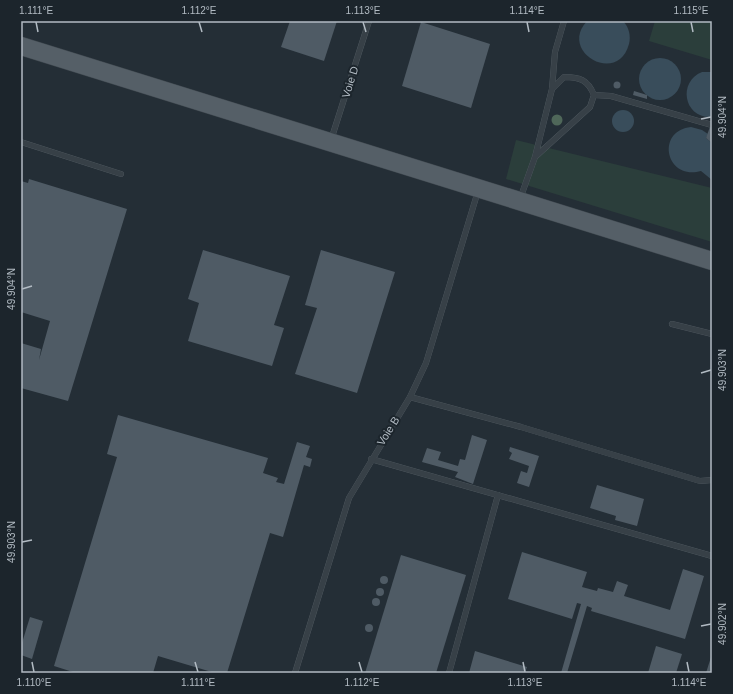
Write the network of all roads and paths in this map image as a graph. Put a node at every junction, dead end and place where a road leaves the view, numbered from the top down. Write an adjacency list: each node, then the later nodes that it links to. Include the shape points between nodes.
1 (369, 21): 8 (lane, Voie D)
2 (564, 21): 4 (lane, via 555,52)
3 (21, 46): 8 (main road)
4 (552, 89): 5 (lane, via 564,77 576,77 590,85); 9 (lane)
5 (594, 95): 6 (lane, via 611,96); 9 (lane, via 590,107)
6 (712, 126)
7 (21, 142): 10 (lane)
8 (331, 142): 11 (main road)
9 (535, 157): 12 (lane)
10 (121, 174)
11 (478, 188): 12 (main road); 16 (lane, Voie B, via 426,363)
12 (519, 201): 13 (main road)
13 (712, 261)
14 (672, 324): 15 (lane)
15 (712, 334)
16 (410, 397): 17 (lane, Voie B); 18 (lane, via 521,427 700,481)
17 (371, 459): 19 (lane); 21 (lane, Voie B, via 349,498)
18 (712, 480)
19 (498, 495): 20 (lane); 22 (lane)
20 (712, 556)
21 (295, 673)
22 (449, 673)

